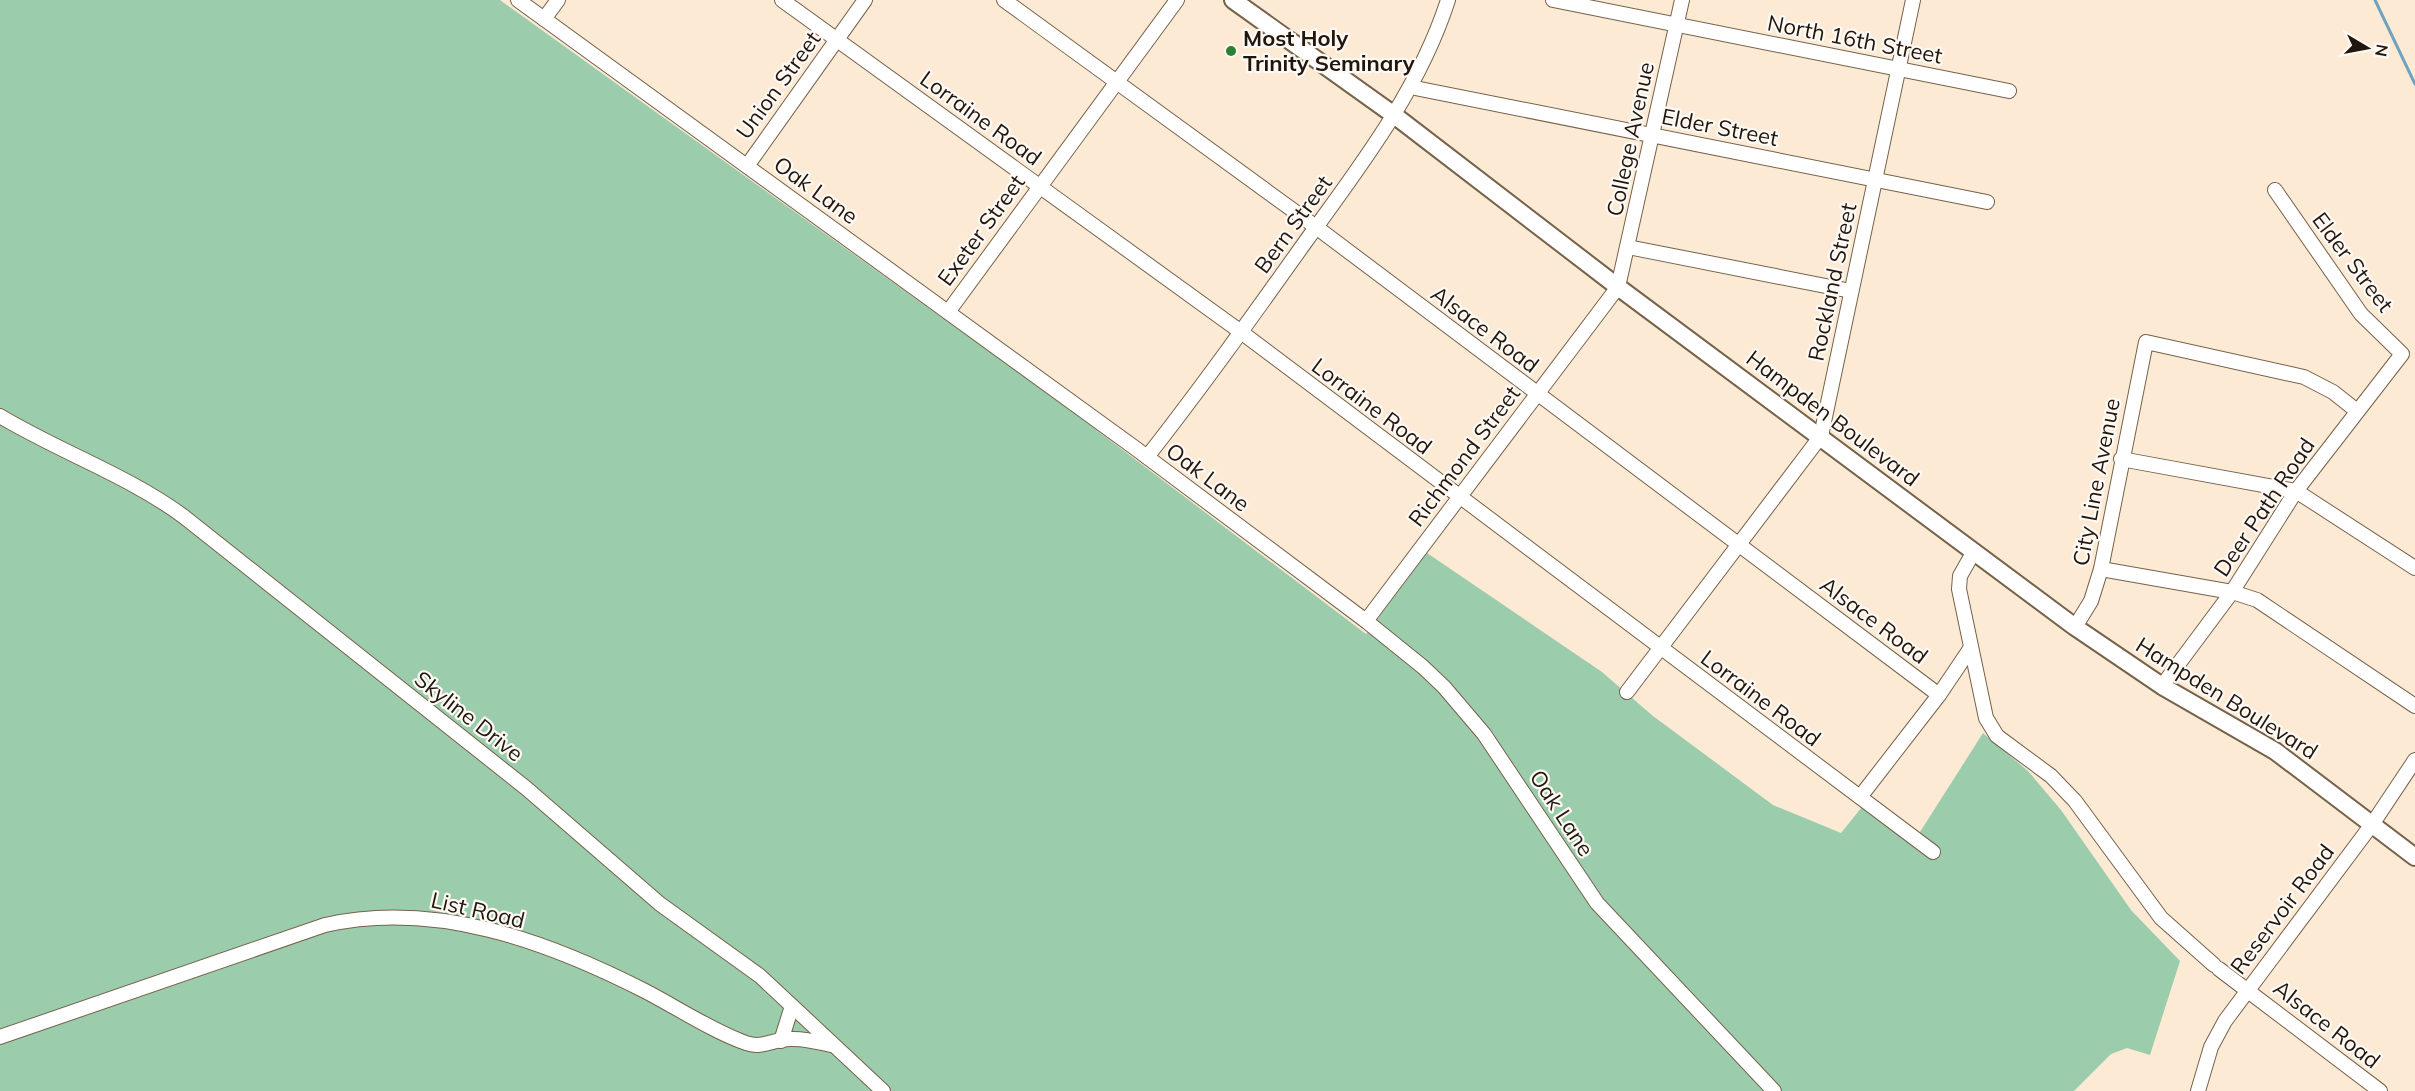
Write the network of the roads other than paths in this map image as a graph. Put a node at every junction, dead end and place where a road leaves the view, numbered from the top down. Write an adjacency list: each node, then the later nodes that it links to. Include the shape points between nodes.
1 (518, 0): 12 (street, Oak Lane)
2 (558, 0): 12 (street)
3 (782, 0): 14 (street, Lorraine Road)
4 (865, 0): 14 (street, Union Street)
5 (1004, 0): 16 (street, Alsace Road)
6 (1177, 0): 16 (street, Exeter Street)
7 (1233, 0): 19 (main road, Hampden Boulevard)
8 (1448, 0): 17 (street, Bern Street, via 1426,58)
9 (1553, 0): 13 (street, North 16th Street)
10 (1682, 0): 13 (street, College Avenue)
11 (1913, 0): 15 (street, Rockland Street)
12 (544, 19): 21 (street, Oak Lane)
13 (1676, 24): 15 (street, North 16th Street); 20 (street, College Avenue)
14 (837, 40): 21 (street, Union Street); 23 (street, Lorraine Road)
15 (1899, 69): 18 (street, North 16th Street); 22 (street, Rockland Street)
16 (1117, 82): 23 (street, Exeter Street); 26 (street, Alsace Road)
17 (1410, 87): 19 (street, Bern Street); 20 (street, Elder Street)
18 (2009, 91)
19 (1394, 115): 26 (street, Bern Street); 28 (main road, Hampden Boulevard)
20 (1653, 135): 22 (street, Elder Street); 27 (street, College Avenue)
21 (747, 166): 30 (street, Oak Lane)
22 (1876, 180): 25 (street, Elder Street); 29 (street, Rockland Street)
23 (1039, 186): 30 (street, Exeter Street); 31 (street, Lorraine Road)
24 (2275, 190): 32 (street, Elder Street, via 2361,314)
25 (1987, 202)
26 (1316, 227): 31 (street, Bern Street); 33 (street, Alsace Road)
27 (1628, 247): 28 (street, College Avenue); 29 (street)
28 (1618, 287): 33 (street, Richmond Street); 36 (main road, Hampden Boulevard)
29 (1851, 291): 36 (street, Rockland Street)
30 (948, 312): 37 (street, Oak Lane)
31 (1241, 332): 37 (street, Bern Street); 40 (street, Lorraine Road)
32 (2402, 354): 34 (street, Deer Path Road)
33 (1537, 394): 40 (street, Richmond Street); 41 (street, Alsace Road)
34 (2357, 411): 38 (street, City Line Avenue, via 2334,392 2304,377 2145,342); 39 (street, Deer Path Road)
35 (0, 416): 60 (street, Skyline Drive, via 130,483 183,516 526,788 660,903 743,963)
36 (1821, 436): 41 (street, Rockland Street); 42 (main road, Hampden Boulevard)
37 (1147, 457): 46 (street, Oak Lane)
38 (2121, 459): 39 (street); 44 (street, City Line Avenue)
39 (2296, 491): 43 (street); 45 (street, Deer Path Road)
40 (1459, 499): 46 (street, Richmond Street); 48 (street, Lorraine Road)
41 (1738, 545): 48 (street, Rockland Street); 52 (street, Alsace Road)
42 (1973, 553): 47 (main road, Hampden Boulevard); 49 (street, Alsace Road, via 1960,576 1959,590)
43 (2415, 568)
44 (2101, 569): 45 (street); 47 (street, City Line Avenue, via 2091,601)
45 (2232, 592): 50 (street, Deer Path Road); 53 (street, via 2257,600)
46 (1366, 621): 65 (street, Oak Lane, via 1423,667 1469,715 1597,903)
47 (2075, 627): 50 (main road, Hampden Boulevard)
48 (1659, 649): 51 (street, Rockland Street); 55 (street, Lorraine Road)
49 (1970, 649): 52 (street); 59 (street, Alsace Road, via 1986,718 1997,736 2051,776 2075,801 2161,918 2216,967)
50 (2162, 686): 56 (main road, Hampden Boulevard, via 2275,751)
51 (1627, 692)
52 (1939, 695): 55 (street)
53 (2415, 706)
54 (2415, 760): 56 (street, Reservoir Road)
55 (1860, 797): 57 (street, Lorraine Road)
56 (2373, 823): 58 (main road, Hampden Boulevard); 59 (street, Reservoir Road)
57 (1933, 852)
58 (2415, 857)
59 (2248, 989): 66 (street, Reservoir Road, via 2217,1034); 67 (street, Alsace Road)
60 (792, 1006): 62 (street); 63 (street, Skyline Drive)
61 (0, 1037): 62 (street, List Road, via 325,925 402,915 444,919 504,935 618,978 745,1043 755,1046)
62 (781, 1041): 63 (street, List Road)
63 (833, 1045): 64 (street, Skyline Drive)
64 (883, 1091)
65 (1774, 1091)
66 (2198, 1091)
67 (2380, 1091)

